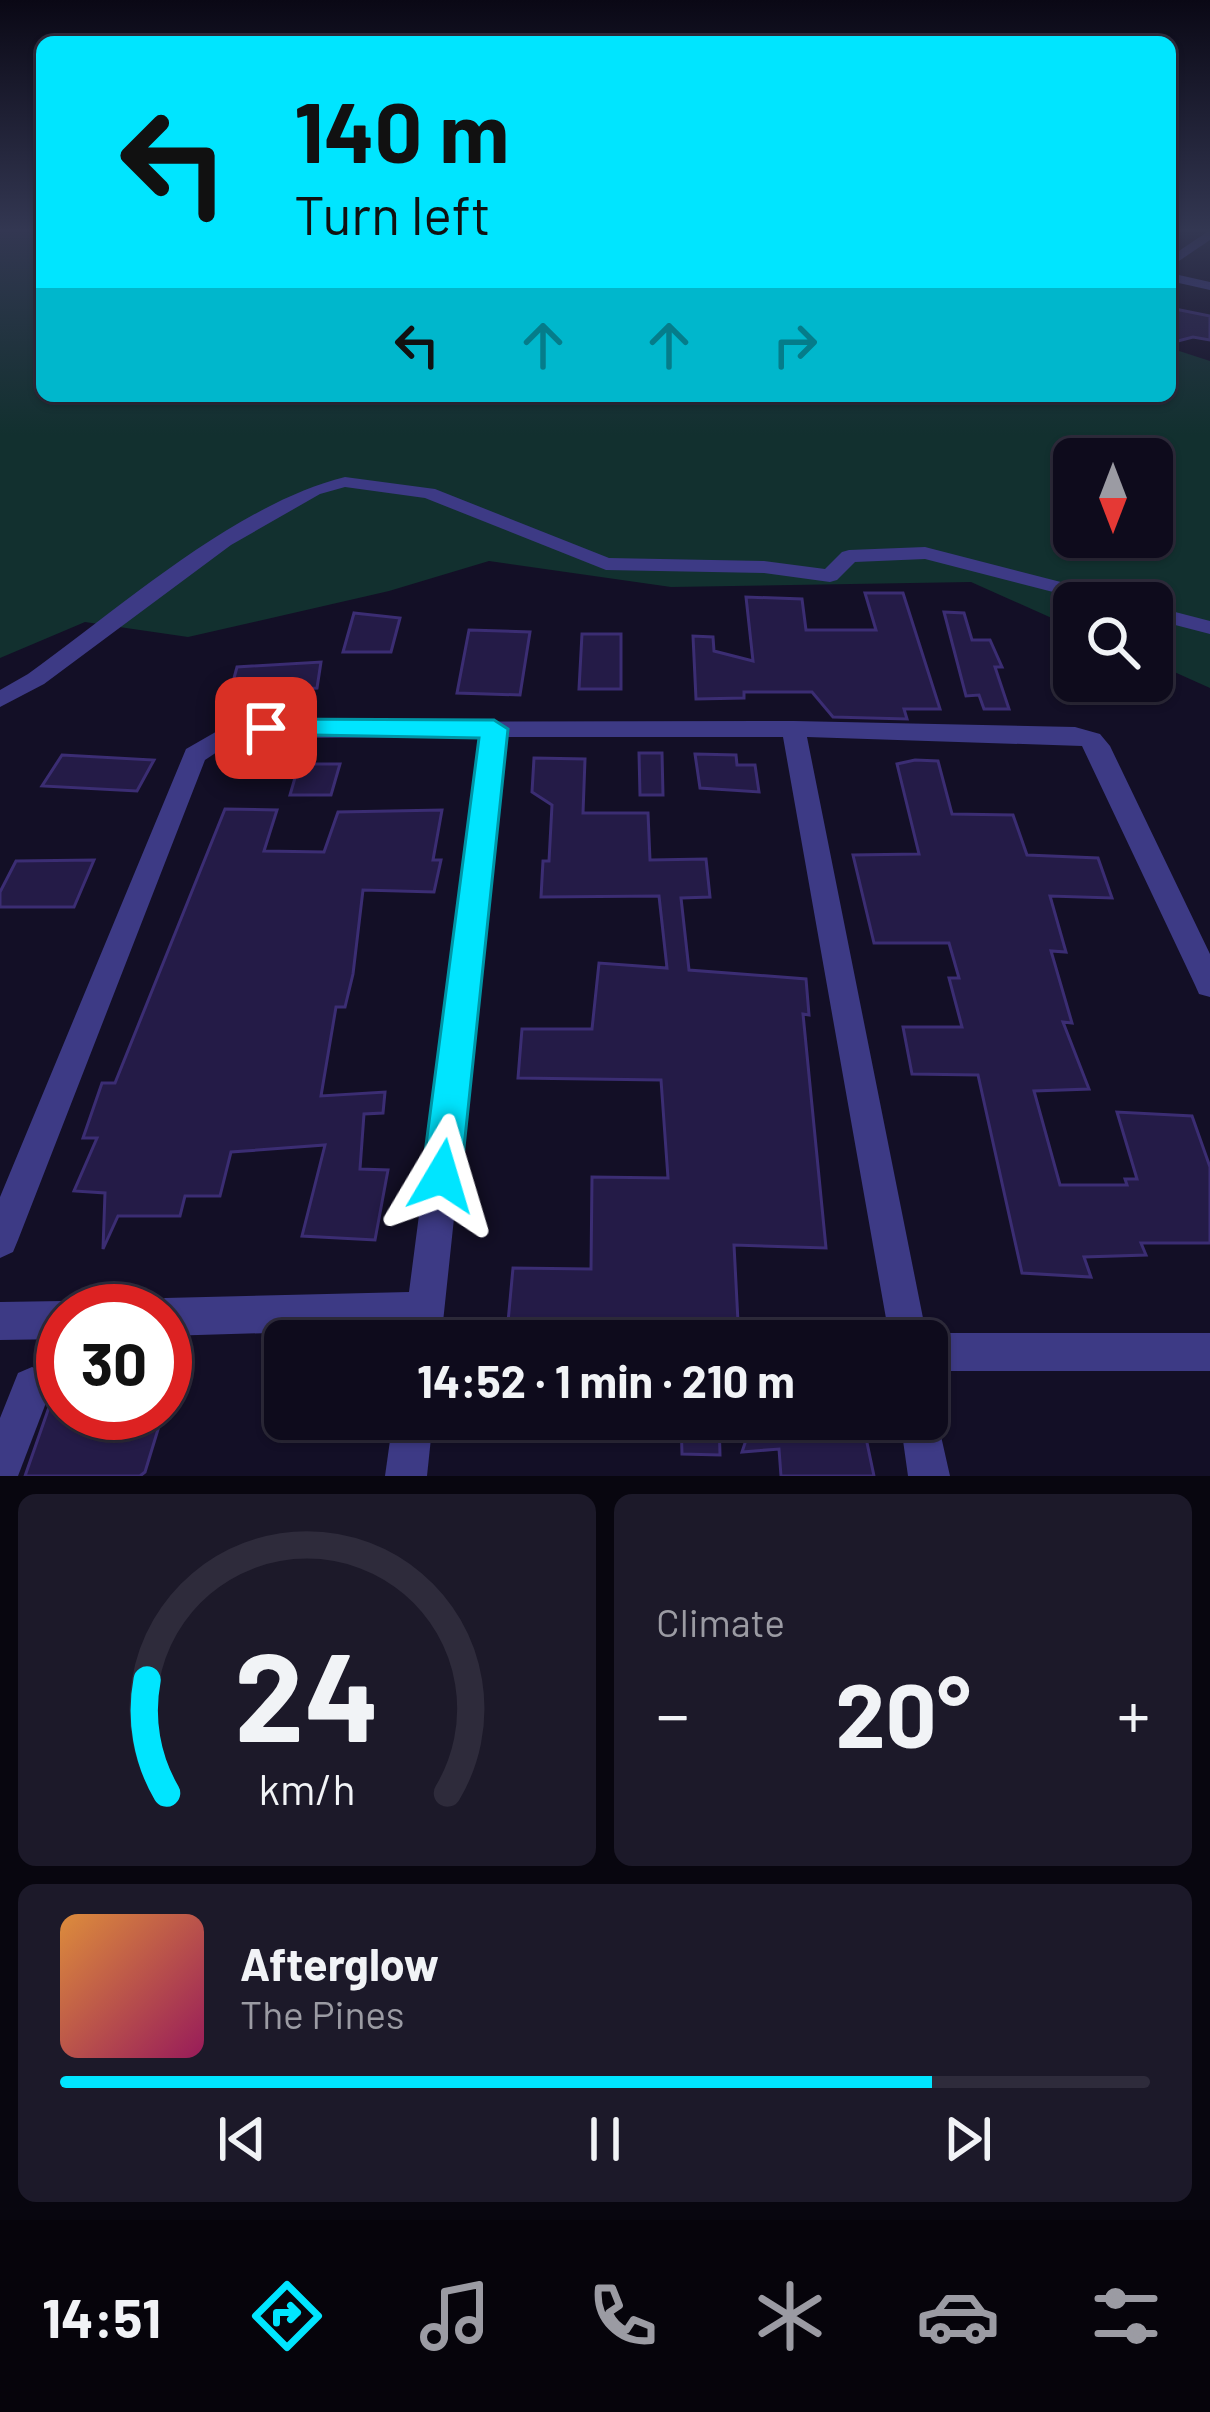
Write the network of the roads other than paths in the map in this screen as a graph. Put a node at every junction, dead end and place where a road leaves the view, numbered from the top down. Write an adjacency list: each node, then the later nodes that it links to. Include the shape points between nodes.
1 (1053, 586): 4 (street, via 926,554 849,556 830,576 606,564 429,493 345,482 314,490 224,541)
2 (1173, 618): 3 (street)
3 (1210, 628)
4 (0, 700)
5 (494, 729): 6 (street); 9 (street, via 233,730 195,755); 13 (street)
6 (794, 729): 7 (street, via 1091,740); 14 (street)
7 (1200, 943): 8 (street)
8 (1210, 985)
9 (0, 1240)
10 (192, 1318): 12 (street)
11 (36, 1320): 15 (street)
12 (264, 1320)
13 (425, 1320)
14 (905, 1320)
15 (0, 1321)
16 (948, 1352): 17 (street)
17 (1210, 1352)
18 (32, 1387): 21 (street)
19 (410, 1440): 22 (street)
20 (923, 1440): 23 (street)
21 (0, 1470)
22 (406, 1476)
23 (929, 1476)

